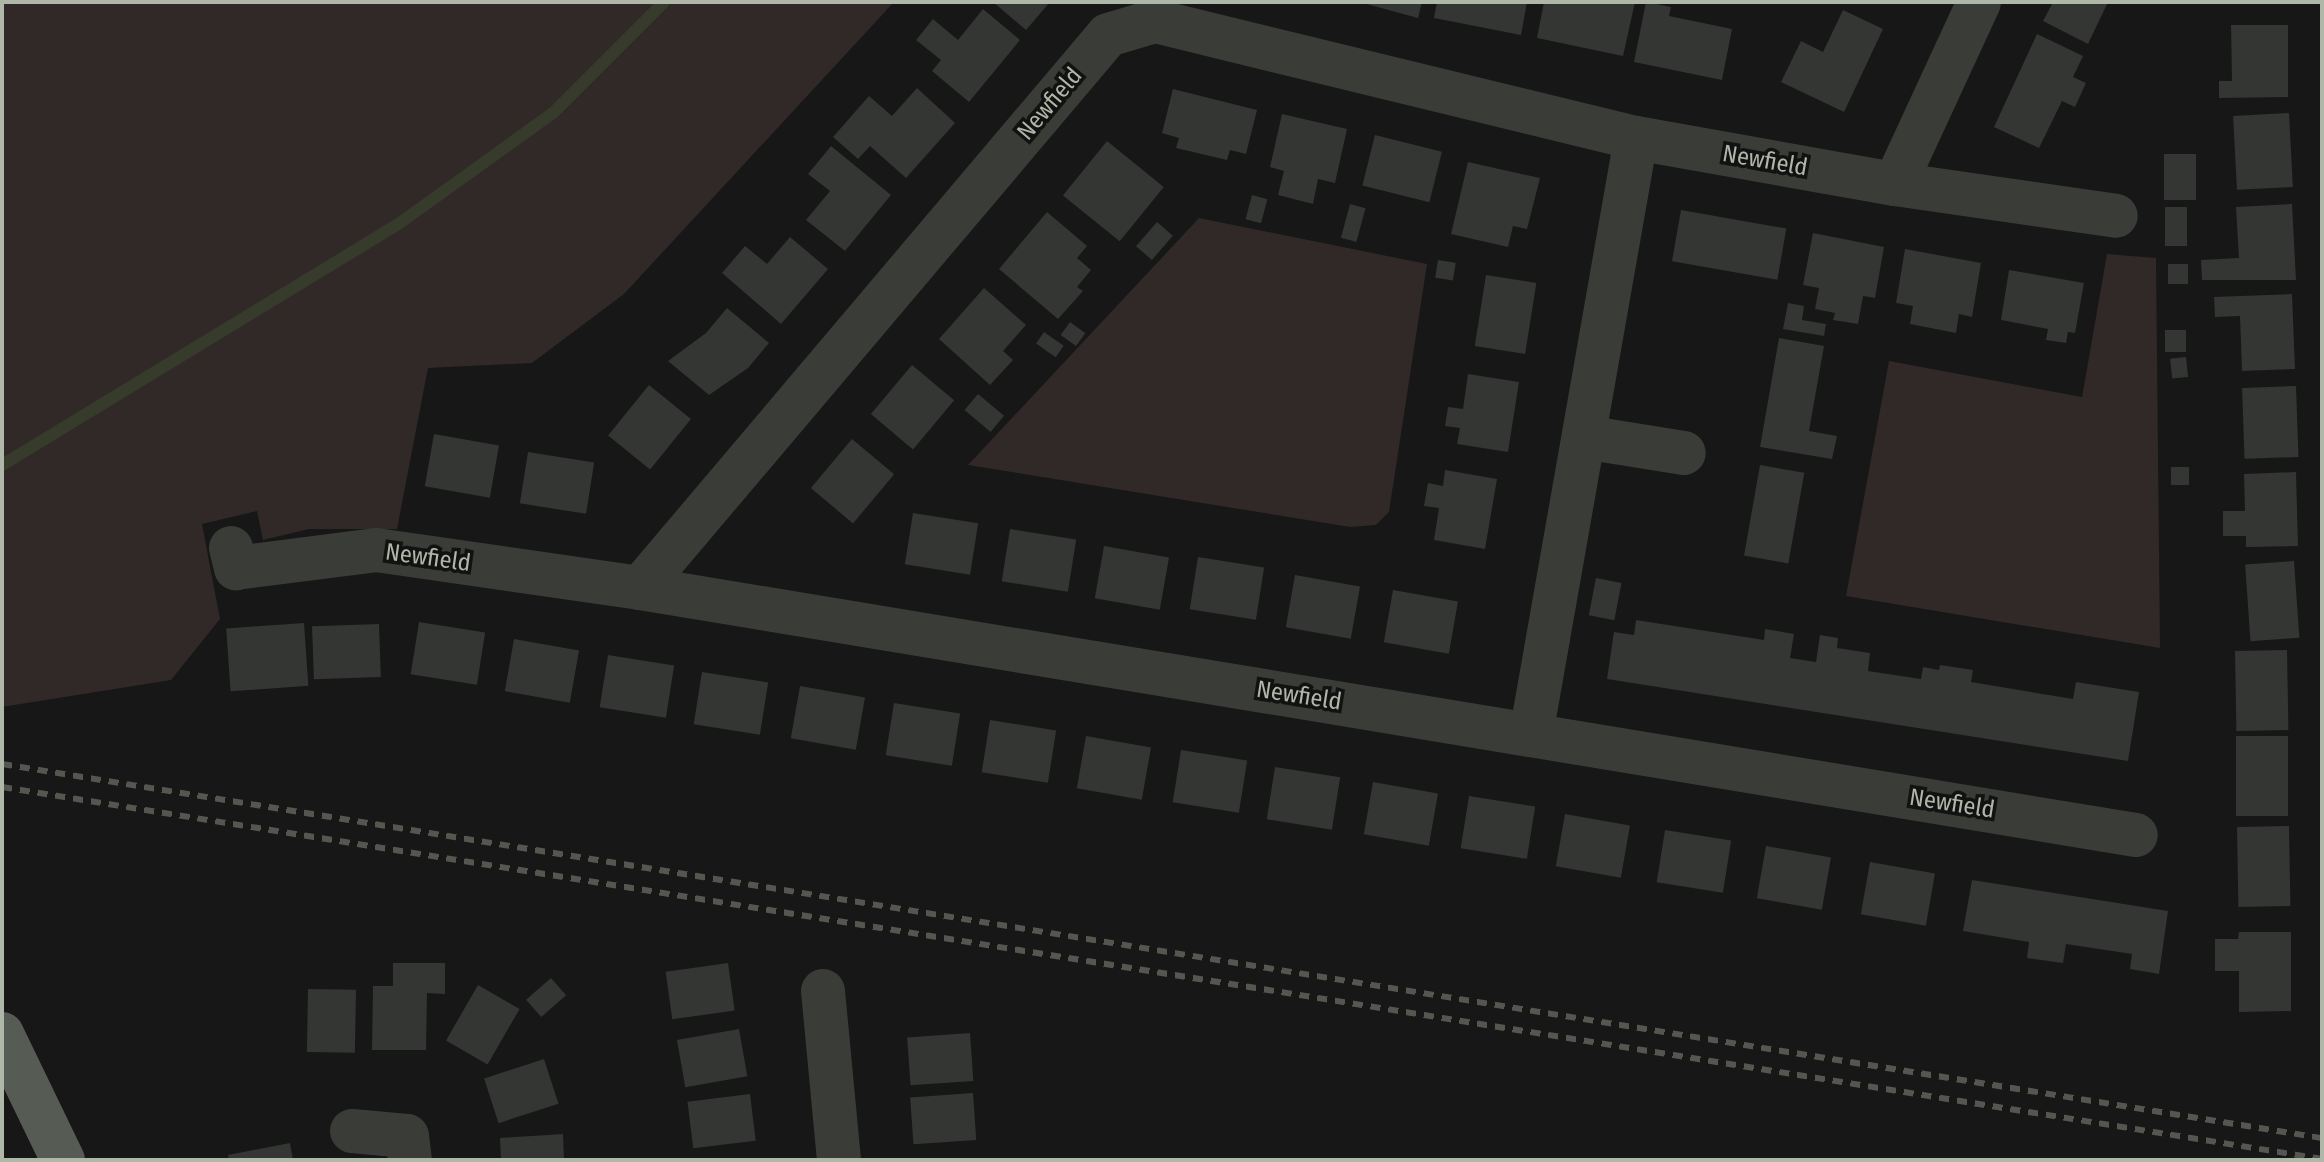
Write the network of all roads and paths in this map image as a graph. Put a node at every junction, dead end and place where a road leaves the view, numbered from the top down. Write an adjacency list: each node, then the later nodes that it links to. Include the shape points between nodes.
1 (1979, 2): 3 (street)
2 (1636, 138): 3 (street, Newfield); 5 (street); 8 (street, Newfield, via 1155,21 1108,35)
3 (1895, 184): 4 (street, Newfield)
4 (2116, 216)
5 (1584, 437): 6 (street); 9 (street)
6 (1684, 453)
7 (231, 548): 8 (street, Newfield, via 236,568 376,550)
8 (640, 588): 9 (street, Newfield)
9 (1531, 735): 10 (street, Newfield)
10 (2136, 835)
11 (823, 991): 16 (street)
12 (2, 1034): 14 (main road)
13 (352, 1131): 15 (street, via 407,1136)
14 (63, 1160)
15 (410, 1160)
16 (839, 1160)

